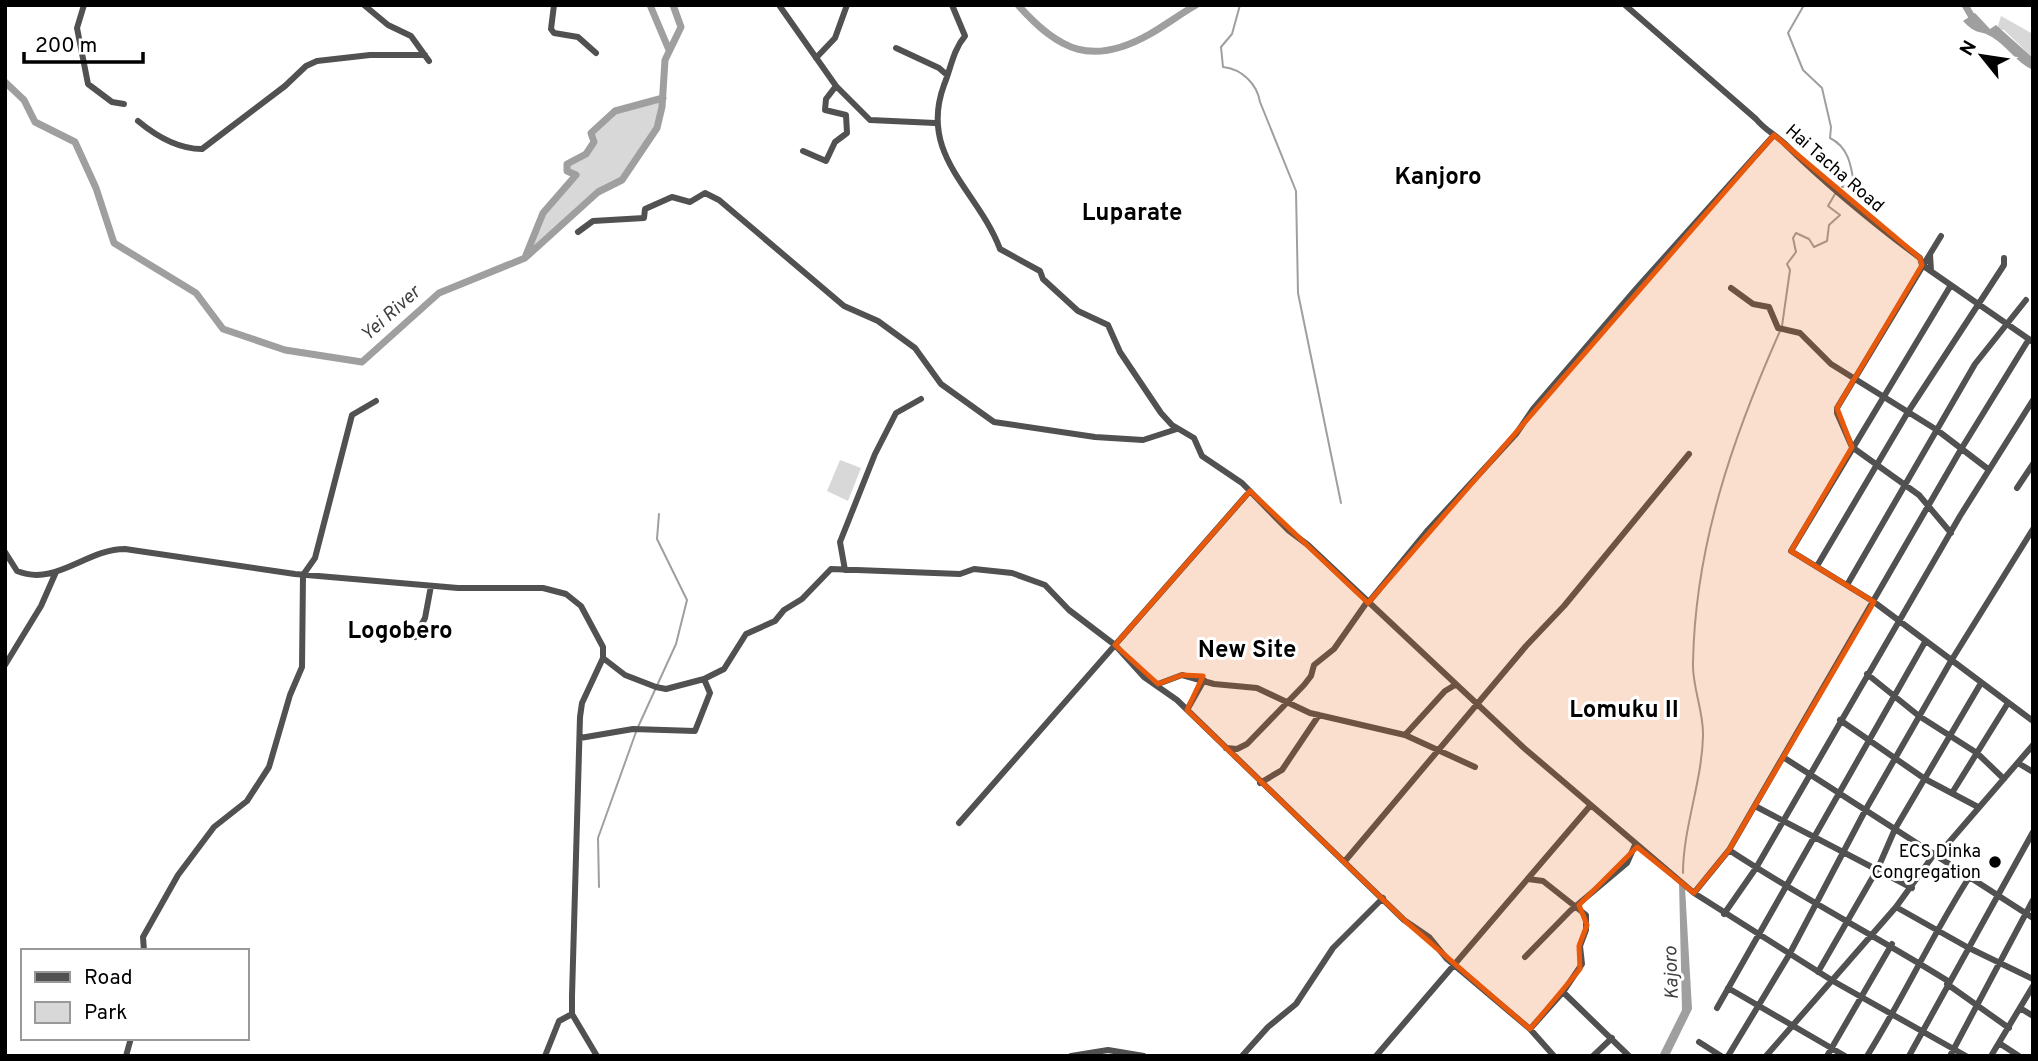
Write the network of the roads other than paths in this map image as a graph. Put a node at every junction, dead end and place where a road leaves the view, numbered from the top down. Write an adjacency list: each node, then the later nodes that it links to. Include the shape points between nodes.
1 (84, 5): 13 (street, via 77,27 88,84 112,102)
2 (365, 5): 14 (street, via 388,25 411,36 427,58 370,55 317,61 202,149 189,149)
3 (554, 5): 9 (street, via 554,33 578,37)
4 (779, 5): 10 (street)
5 (847, 5): 10 (street, via 835,38)
6 (953, 5): 11 (street, via 965,36)
7 (1625, 5): 16 (street, Hai Tacha Road)
8 (896, 48): 11 (street)
9 (596, 53)
10 (816, 58): 12 (street)
11 (947, 75): 15 (street)
12 (836, 86): 15 (street, via 870,120); 17 (street, via 826,99 825,110 846,115 846,133 835,142 826,161)
13 (124, 104)
14 (138, 121)
15 (935, 122): 36 (street, via 951,167 993,230 1000,249 1040,271 1078,311 1108,325 1142,388)
16 (1774, 135): 22 (street, Hai Tacha Road, via 1920,258); 58 (street)
17 (803, 151)
18 (578, 232): 36 (street, via 593,221 643,218 645,209 672,197 690,202 705,193 844,306 868,315 915,348 942,384 994,422 1143,440)
19 (1941, 236): 20 (street)
20 (1930, 254): 22 (street); 23 (street)
21 (2004, 258): 27 (street, via 2004,265)
22 (1922, 265): 23 (street, Hai Tacha Road); 30 (street)
23 (1931, 271): 24 (street, Hai Tacha Road)
24 (1951, 285): 27 (street, Hai Tacha Road); 31 (street)
25 (1731, 288): 30 (street, via 1753,304 1769,307 1778,328 1800,333)
26 (2026, 300): 28 (street)
27 (1978, 302): 28 (street, Hai Tacha Road); 35 (street)
28 (2008, 323): 29 (street, Hai Tacha Road); 37 (street, via 1975,364)
29 (2031, 341): 39 (street)
30 (1854, 379): 31 (street); 38 (street, via 1837,408)
31 (1882, 395): 35 (street); 38 (street)
32 (921, 400): 52 (street, via 896,412 875,454 840,542)
33 (2033, 400): 43 (street)
34 (376, 401): 54 (street, via 352,415 315,558)
35 (1908, 412): 37 (street); 42 (street)
36 (1177, 429): 46 (street, via 1194,438 1202,456)
37 (1937, 430): 39 (street); 44 (street)
38 (1852, 447): 42 (street); 51 (street, via 1791,551)
39 (1960, 451): 43 (street); 47 (street)
40 (1689, 454): 75 (street)
41 (2033, 464): 45 (street)
42 (1876, 466): 44 (street); 51 (street)
43 (1988, 469): 49 (street)
44 (1905, 485): 47 (street); 55 (street)
45 (2017, 488)
46 (1250, 491): 58 (street); 62 (street)
47 (1929, 506): 49 (street); 57 (street)
48 (2033, 530): 64 (street)
49 (1951, 533): 59 (street)
50 (5, 552): 53 (street, via 17,571 44,576)
51 (1817, 566): 55 (street)
52 (845, 570): 62 (street, via 1012,573 1045,585); 67 (street, via 831,569 775,621 746,634 723,668)
53 (55, 572): 54 (street, via 98,554 125,549); 65 (street, via 41,606)
54 (303, 575): 56 (street); 137 (street, via 302,667 270,767 247,801 214,827 178,875 143,937)
55 (1847, 585): 57 (street)
56 (431, 586): 60 (street, via 425,618); 63 (street, via 542,588 566,594 584,611 603,647)
57 (1874, 602): 59 (street); 89 (street)
58 (1368, 603): 71 (street); 73 (street)
59 (1899, 620): 61 (street); 66 (street)
60 (415, 637)
61 (1925, 642): 64 (street); 72 (street)
62 (1115, 645): 70 (street, via 1144,677); 105 (street)
63 (603, 658): 67 (street, via 625,675 666,689); 83 (street, via 582,703)
64 (1951, 662): 69 (street); 78 (street)
65 (5, 665)
66 (1867, 674): 72 (street); 79 (street)
67 (704, 678): 83 (street, via 710,693 695,731 633,729)
68 (1204, 680): 70 (street, via 1181,675); 73 (street, via 1257,688); 76 (street)
69 (1981, 683): 74 (street); 81 (street)
70 (1158, 684): 76 (street)
71 (1455, 685): 75 (street); 82 (street)
72 (1894, 695): 78 (street); 84 (street)
73 (1287, 700): 77 (street); 86 (street, via 1247,744)
74 (2008, 703): 80 (street); 88 (street)
75 (1476, 704): 87 (street); 100 (street)
76 (1187, 710): 86 (street)
77 (1319, 715): 82 (street); 97 (street, via 1283,770)
78 (1919, 716): 81 (street); 90 (street)
79 (1840, 720): 84 (street); 94 (street)
80 (2033, 721)
81 (1951, 735): 88 (street); 95 (street)
82 (1405, 736): 87 (street)
83 (580, 738): 155 (street)
84 (1868, 741): 90 (street); 98 (street)
85 (2033, 745): 91 (street)
86 (1226, 748): 97 (street)
87 (1441, 750): 92 (street); 114 (street)
88 (1977, 753): 96 (street); 99 (street)
89 (1783, 757): 94 (street); 101 (street)
90 (1896, 758): 95 (street); 103 (street)
91 (2018, 763): 93 (street); 96 (street)
92 (1475, 766)
93 (2033, 772)
94 (1809, 774): 98 (street); 104 (street)
95 (1925, 779): 99 (street); 106 (street)
96 (2004, 779): 102 (street)
97 (1260, 783): 114 (street)
98 (1838, 792): 103 (street); 108 (street)
99 (1952, 793): 102 (street)
100 (1590, 806): 109 (street); 118 (street)
101 (1755, 806): 104 (street); 111 (street)
102 (1978, 807): 113 (street)
103 (1866, 809): 106 (street); 112 (street)
104 (1783, 821): 108 (street); 115 (street)
105 (959, 823)
106 (1895, 829): 113 (street); 116 (street)
107 (2033, 832): 110 (street)
108 (1812, 836): 112 (street); 119 (street)
109 (1635, 845): 121 (street); 126 (street, via 1627,863)
110 (2030, 845): 122 (street)
111 (1729, 850): 115 (street); 121 (street)
112 (1843, 852): 116 (street); 125 (street)
113 (1936, 854): 117 (street); 120 (street)
114 (1345, 861): 123 (street)
115 (1756, 868): 119 (street); 129 (street)
116 (1878, 868): 120 (street); 131 (street)
117 (1970, 876): 122 (street); 132 (street)
118 (1528, 879): 126 (street, via 1543,881); 142 (street)
119 (1785, 887): 125 (street); 134 (street)
120 (1912, 888): 127 (street)
121 (1694, 893): 129 (street)
122 (1998, 895): 128 (street); 136 (street)
123 (1383, 898): 142 (street); 171 (street, via 1332,948 1296,1004)
124 (2033, 900): 128 (street)
125 (1817, 905): 131 (street); 138 (street)
126 (1577, 906): 139 (street); 149 (street, via 1587,919 1580,946 1583,961)
127 (1896, 906): 132 (street); 133 (street)
128 (2025, 913): 130 (street); 140 (street)
129 (1724, 914): 134 (street)
130 (2033, 918)
131 (1848, 919): 133 (street); 143 (street)
132 (1936, 930): 136 (street); 141 (street)
133 (1872, 934): 135 (street); 145 (street)
134 (1756, 935): 138 (street); 148 (street)
135 (1892, 944): 141 (street); 150 (street)
136 (1967, 947): 140 (street); 146 (street)
137 (144, 949)
138 (1789, 955): 143 (street); 151 (street)
139 (1525, 957)
140 (1998, 962): 144 (street); 152 (street)
141 (1920, 963): 146 (street); 156 (street)
142 (1455, 965): 160 (street); 172 (street)
143 (1818, 972): 145 (street)
144 (2033, 979)
145 (1833, 981): 150 (street); 158 (street)
146 (1947, 983): 152 (street); 161 (street)
147 (2033, 986): 154 (street)
148 (1728, 988): 151 (street); 153 (street)
149 (1563, 992): 160 (street); 162 (street)
150 (1861, 997): 156 (street); 165 (street)
151 (1758, 1005): 158 (street); 177 (street)
152 (1976, 1005): 159 (street); 166 (street)
153 (1717, 1008)
154 (2020, 1008): 157 (street); 159 (street)
155 (572, 1014): 167 (street, via 558,1024); 168 (street)
156 (1893, 1014): 161 (street); 181 (street)
157 (2033, 1016)
158 (1790, 1026): 165 (street); 178 (street)
159 (2009, 1028): 164 (street)
160 (1530, 1029): 173 (street)
161 (1922, 1031): 166 (street); 182 (street)
162 (1612, 1038): 174 (street); 175 (street)
163 (1699, 1042): 176 (street)
164 (1999, 1042): 185 (street); 186 (street)
165 (1832, 1048): 179 (street); 180 (street)
166 (1954, 1049): 183 (street); 184 (street)
167 (545, 1056)
168 (597, 1056)
169 (1071, 1056): 170 (street, via 1108,1050)
170 (1144, 1056)
171 (1242, 1056)
172 (1376, 1056)
173 (1554, 1056)
174 (1593, 1056)
175 (1629, 1056)
176 (1721, 1056)
177 (1728, 1056)
178 (1766, 1056)
179 (1827, 1056)
180 (1845, 1056)
181 (1867, 1056)
182 (1909, 1056)
183 (1950, 1056)
184 (1966, 1056)
185 (1992, 1056)
186 (2019, 1056)

